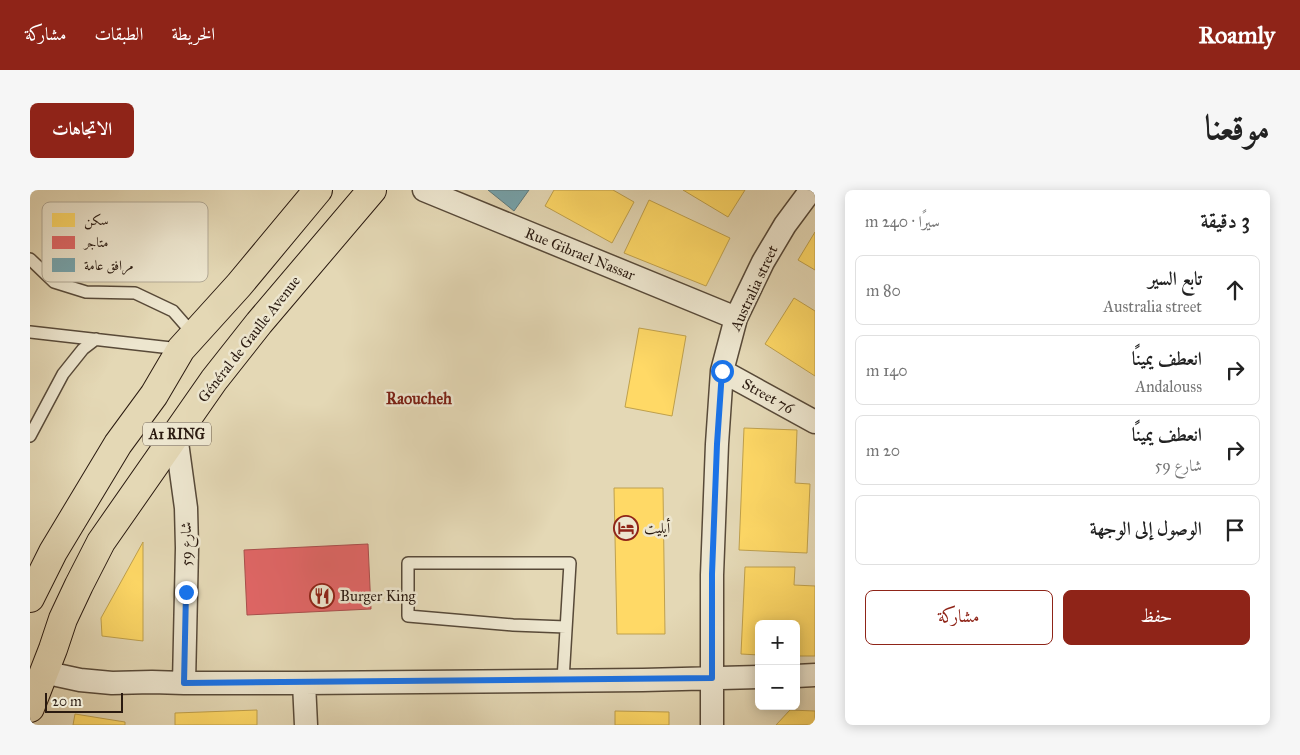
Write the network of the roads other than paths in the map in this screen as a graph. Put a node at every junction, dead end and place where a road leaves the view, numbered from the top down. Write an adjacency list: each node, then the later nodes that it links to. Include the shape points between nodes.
1 (318, 190): 11 (highway, A1 RING)
2 (372, 190): 14 (highway, Général de Gaulle Avenue / A1 RING, via 259,323)
3 (424, 190): 8 (street, Rue Gibrael Nassar)
4 (811, 190): 8 (street, Australia street, via 763,262)
5 (30, 259): 6 (lane)
6 (42, 270)
7 (54, 282): 11 (lane, via 86,292 135,293 173,311)
8 (736, 318): 12 (street, Australia street)
9 (30, 332): 10 (lane)
10 (96, 340): 11 (lane); 15 (lane, via 63,374)
11 (188, 342): 16 (highway, A1 RING, via 118,444 53,552)
12 (722, 371): 13 (street, Street 76); 22 (street, Australia street, via 712,574)
13 (815, 422)
14 (176, 435): 18 (highway, Général de Gaulle Avenue / A1 RING, via 101,542 63,619); 25 (street, شارع 59, via 186,508)
15 (30, 436)
16 (30, 598)
17 (566, 627): 17 (lane, via 570,564 408,563 408,616); 23 (lane)
18 (43, 672): 25 (street, via 112,683); 26 (highway, Général de Gaulle Avenue / A1 RING)
19 (815, 675): 20 (street)
20 (800, 676)
21 (755, 677): 22 (street)
22 (712, 678): 23 (street); 28 (street, Australia street)
23 (563, 680): 24 (street)
24 (304, 682): 25 (street); 27 (street)
25 (184, 683)
26 (30, 708)
27 (306, 725)
28 (712, 725)

